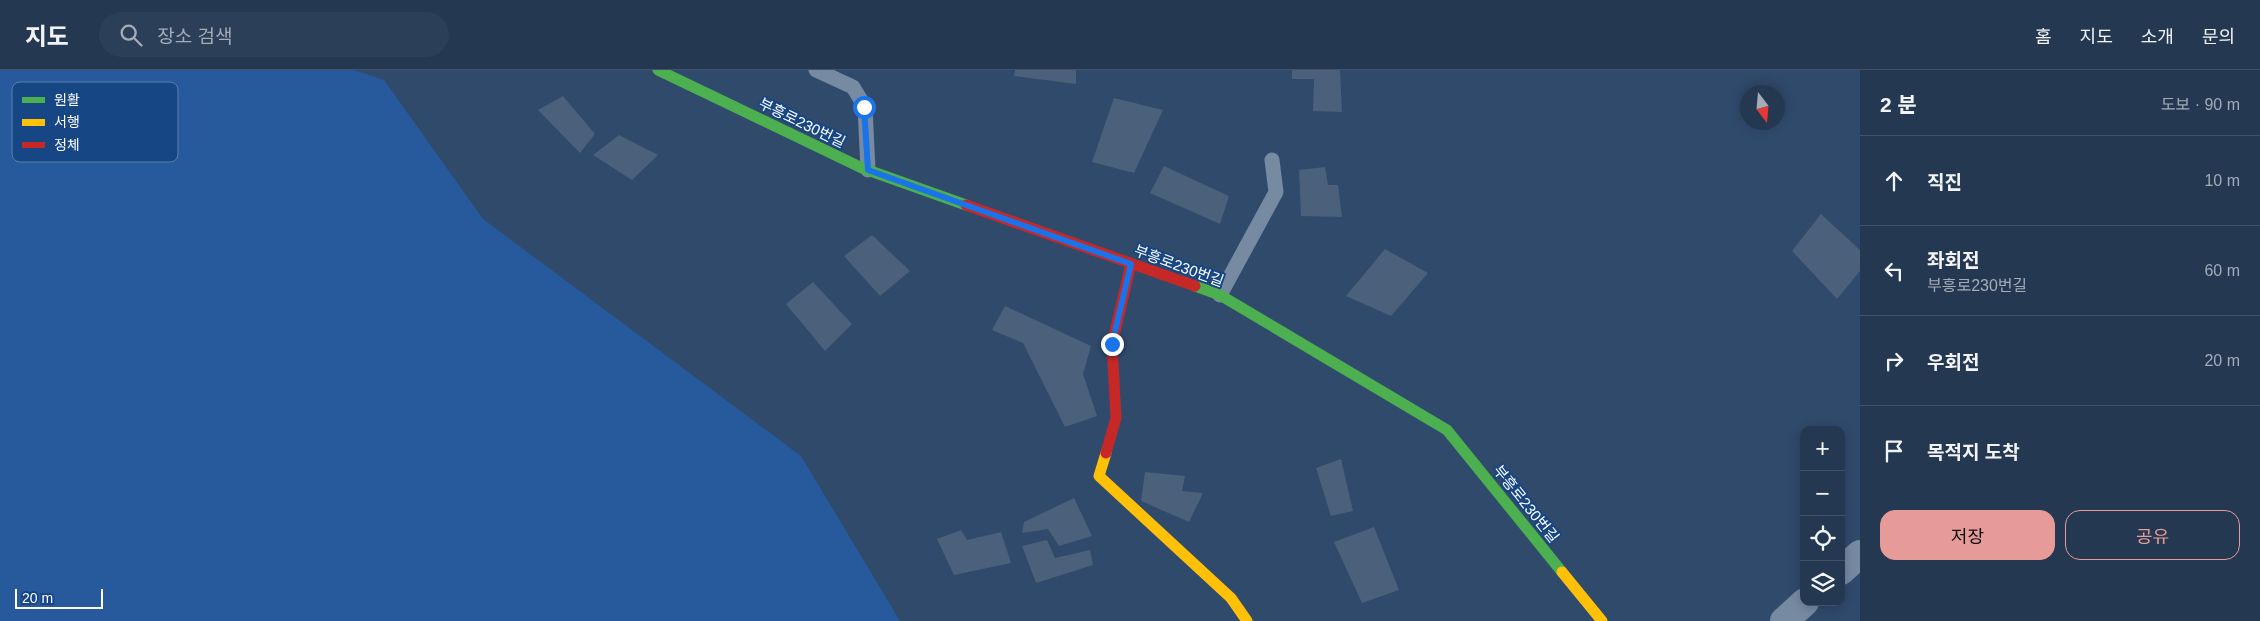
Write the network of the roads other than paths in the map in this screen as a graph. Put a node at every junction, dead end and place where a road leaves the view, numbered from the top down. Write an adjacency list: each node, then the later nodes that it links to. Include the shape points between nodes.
1 (658, 70): 4 (street, 부흥로230번길)
2 (816, 70): 4 (lane, via 853,87 864,107)
3 (1272, 160): 6 (lane, via 1276,192)
4 (868, 170): 5 (street, 부흥로230번길)
5 (1131, 264): 6 (street, 부흥로230번길); 10 (street, via 1112,344 1116,418 1100,476 1232,598)
6 (1220, 296): 11 (street, 부흥로230번길, via 1447,430)
7 (1860, 554): 8 (street)
8 (1845, 567)
9 (1801, 606): 12 (street)
10 (1247, 621)
11 (1602, 621)
12 (1784, 621)

